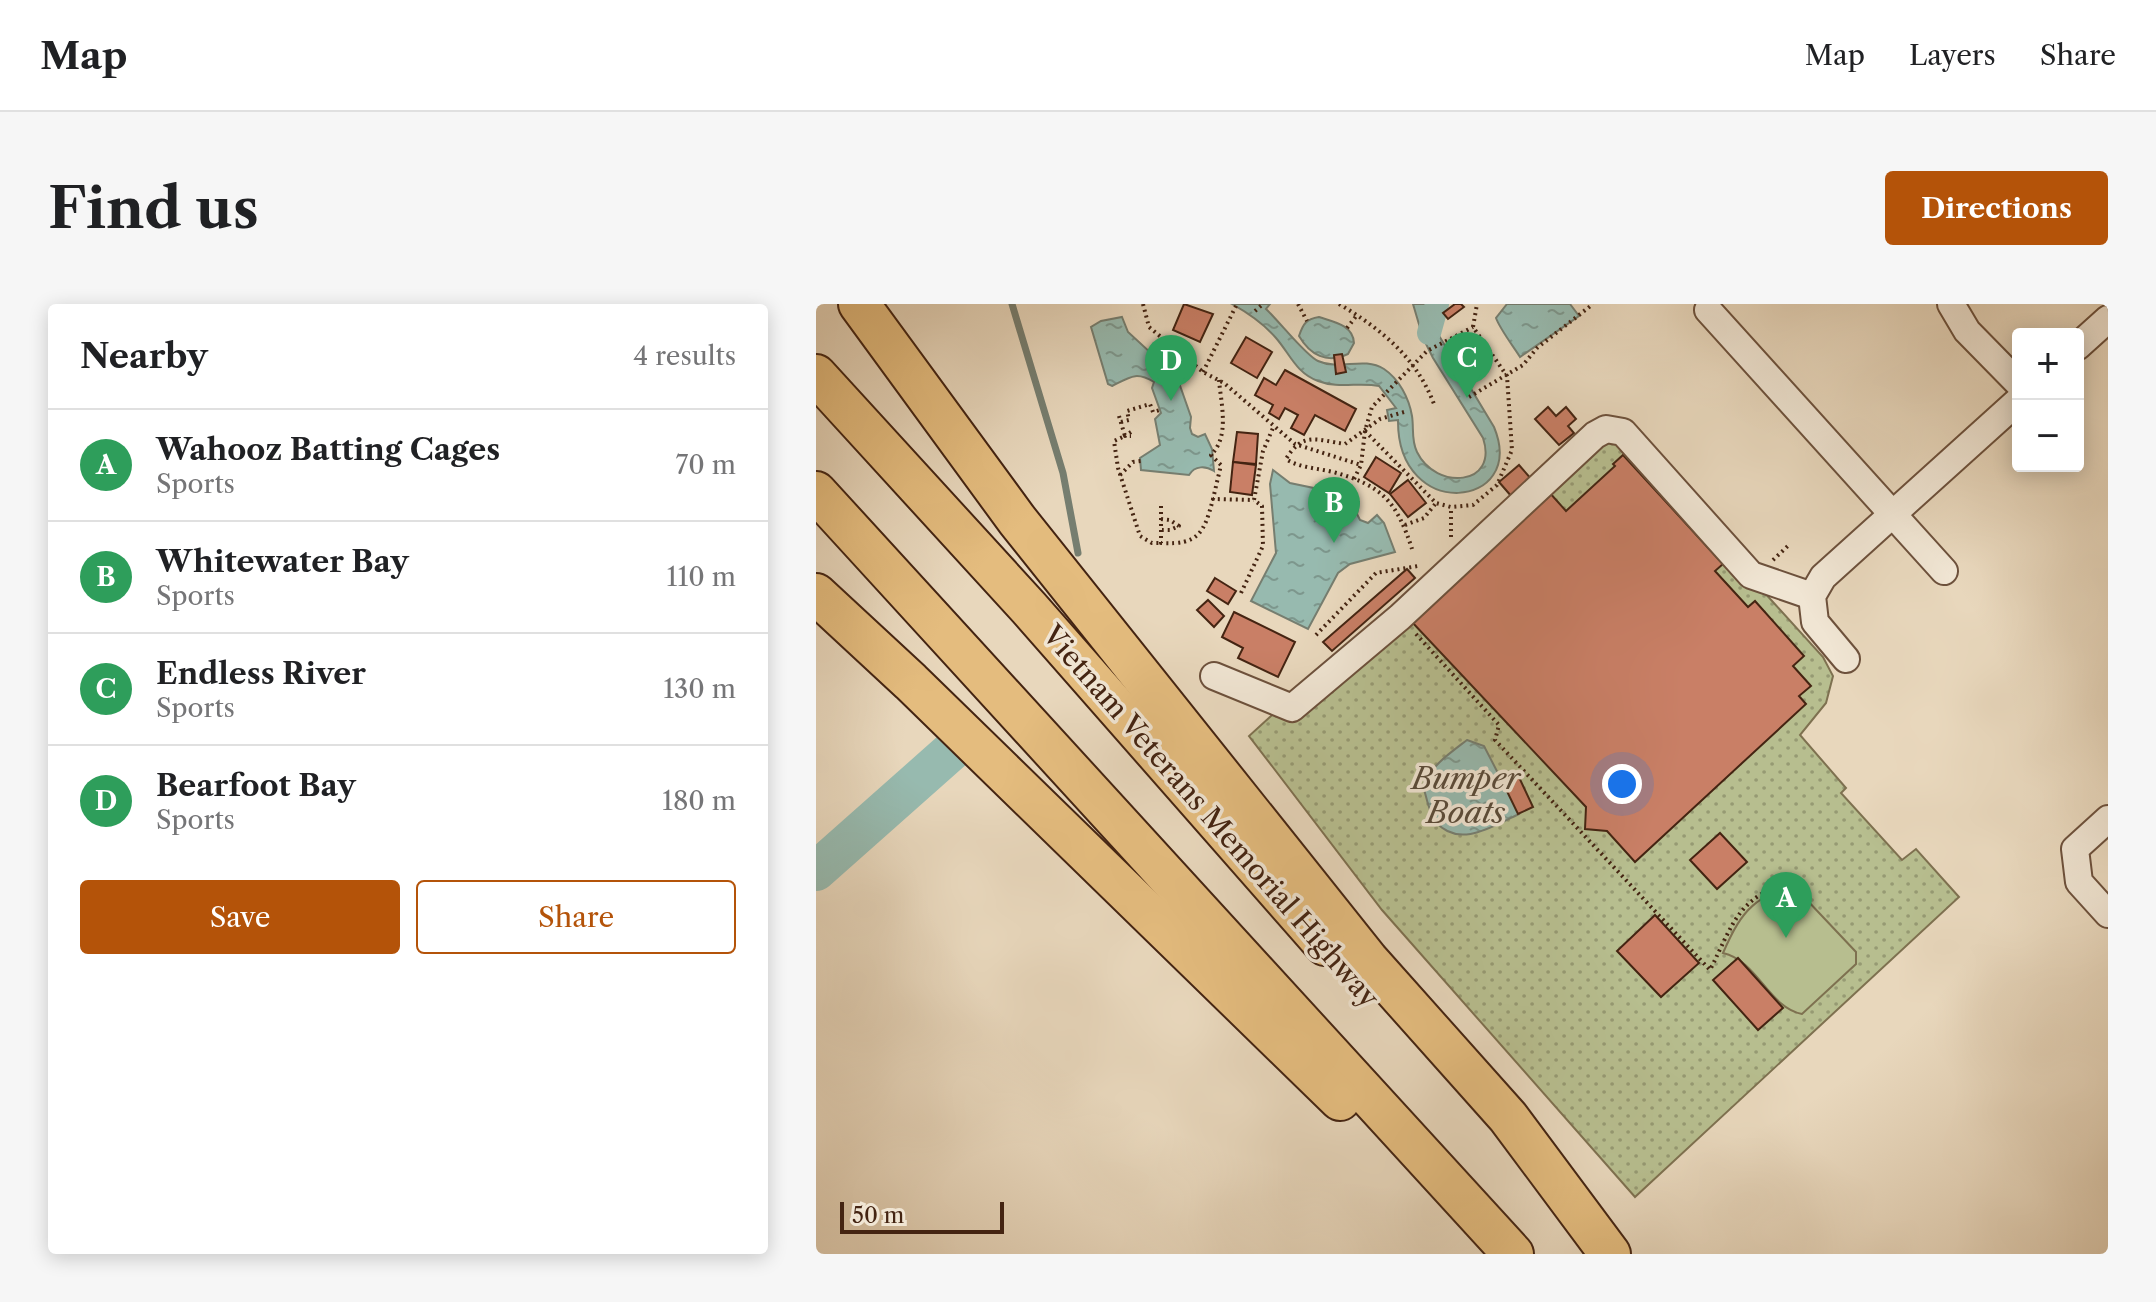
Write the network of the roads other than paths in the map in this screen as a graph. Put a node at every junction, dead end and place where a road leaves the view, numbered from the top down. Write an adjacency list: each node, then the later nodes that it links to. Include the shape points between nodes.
1 (859, 304): 20 (highway, via 1017,520 1368,960 1508,1117)
2 (1951, 304): 7 (street, via 1967,331)
3 (1708, 310): 10 (street)
4 (2108, 319): 5 (street)
5 (2084, 341)
6 (816, 375): 20 (highway, Vietnam Veterans Memorial Highway, via 1029,608 1483,1124)
7 (2012, 377)
8 (2012, 406): 10 (street)
9 (816, 492): 18 (highway)
10 (1893, 514): 11 (street); 13 (street, via 1823,577)
11 (1944, 571)
12 (816, 594): 18 (highway, via 1375,1135)
13 (1812, 596): 14 (street, via 1815,622); 15 (street, via 1751,575 1623,432 1606,429 1292,708)
14 (1846, 659)
15 (1214, 676)
16 (2108, 819): 17 (street, via 2075,849 2079,882)
17 (2108, 914)
18 (1462, 1197): 19 (highway)
19 (1513, 1254)
20 (1610, 1254)

